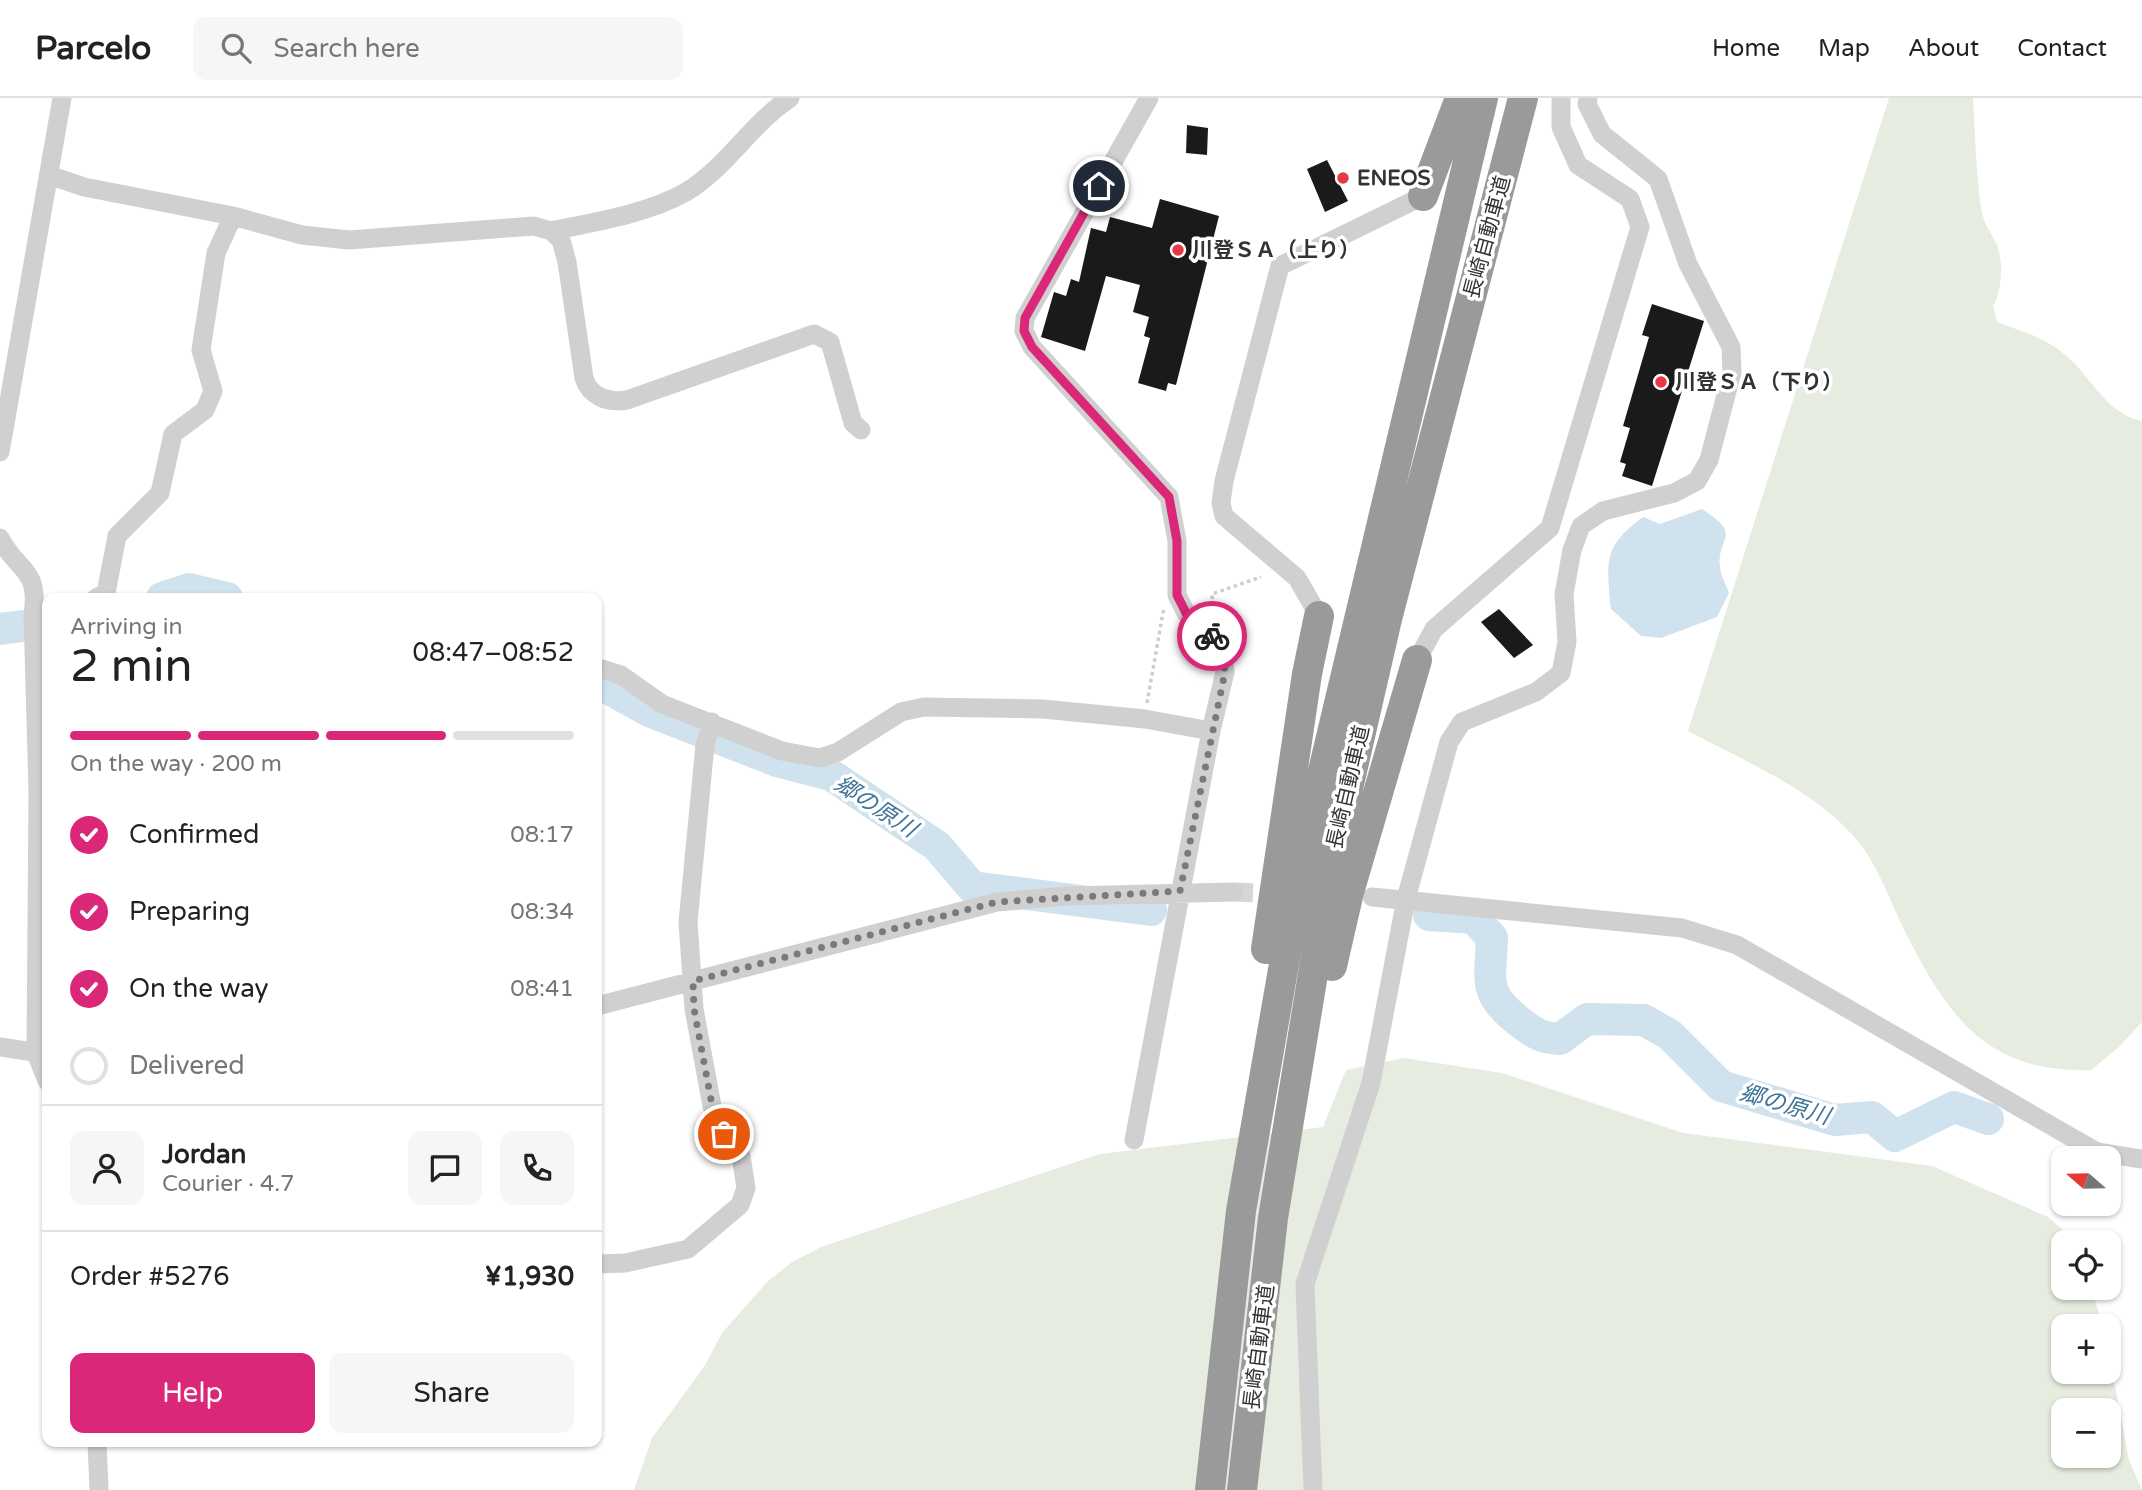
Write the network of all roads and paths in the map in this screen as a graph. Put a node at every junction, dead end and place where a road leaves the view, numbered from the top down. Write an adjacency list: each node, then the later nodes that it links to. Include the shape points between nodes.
1 (62, 98): 9 (street)
2 (790, 98): 12 (street, via 758,122 720,164 687,191 652,206)
3 (1149, 98): 18 (street, via 1025,318 1024,331 1032,347 1169,497 1177,541)
4 (1460, 98): 10 (highway)
5 (1483, 98): 38 (highway, 長崎自動車道, via 1303,855)
6 (1523, 98): 35 (highway, 長崎自動車道, via 1384,632 1332,858)
7 (1561, 98): 22 (street, via 1561,127 1578,165 1630,199 1640,226 1550,528 1434,629)
8 (1588, 98): 30 (street, via 1602,134 1658,179 1688,264 1731,347 1732,372 1709,460 1698,481 1674,493 1603,511 1581,526 1564,594 1567,642 1561,673 1536,691 1462,722 1449,742)
9 (49, 175): 11 (street, via 84,187); 14 (street)
10 (1423, 196): 20 (street, via 1280,267 1224,481 1224,516 1297,578)
11 (233, 216): 12 (street, via 302,235 349,240 534,226); 17 (street, via 216,253 201,350 213,391 205,410 173,434 160,493 117,536)
12 (551, 231): 13 (street, via 561,240 567,262 584,378 588,389 600,397 627,400 814,334 830,342 853,423)
13 (861, 430)
14 (0, 452)
15 (0, 538): 19 (street, via 29,571)
16 (1261, 577): 21 (path, via 1212,594)
17 (106, 593)
18 (1177, 595): 21 (street, via 1186,613); 24 (path, via 1163,608)
19 (39, 603): 34 (street, via 34,638)
20 (1319, 616): 38 (highway, via 1254,1028)
21 (1214, 638): 26 (street, via 1222,649 1225,672)
22 (1418, 660): 35 (highway, via 1349,892 1333,964)
23 (602, 669): 25 (street, via 621,675 662,705)
24 (1145, 719): 25 (street, via 1043,709 924,707 901,712 838,752 820,758 782,751); 26 (street)
25 (712, 722): 31 (street, via 705,745 688,922)
26 (1211, 731): 27 (street)
27 (1180, 891): 28 (street); 31 (street, via 997,902); 36 (street)
28 (1234, 892)
29 (1372, 897): 30 (street)
30 (1405, 899): 37 (street, via 1707,934 1737,945 2098,1152); 44 (street, via 1371,1083 1305,1284)
31 (693, 981): 32 (street); 39 (street, via 712,1105 724,1134 741,1156 746,1188 740,1205 688,1249 625,1264)
32 (602, 1005)
33 (0, 1047): 34 (street)
34 (42, 1054)
35 (1295, 1080): 43 (highway, 長崎自動車道, via 1273,1218)
36 (1134, 1140)
37 (2142, 1159)
38 (1241, 1211): 42 (highway, 長崎自動車道)
39 (602, 1264)
40 (97, 1447): 41 (street)
41 (99, 1490)
42 (1210, 1490)
43 (1242, 1490)
44 (1313, 1490)

